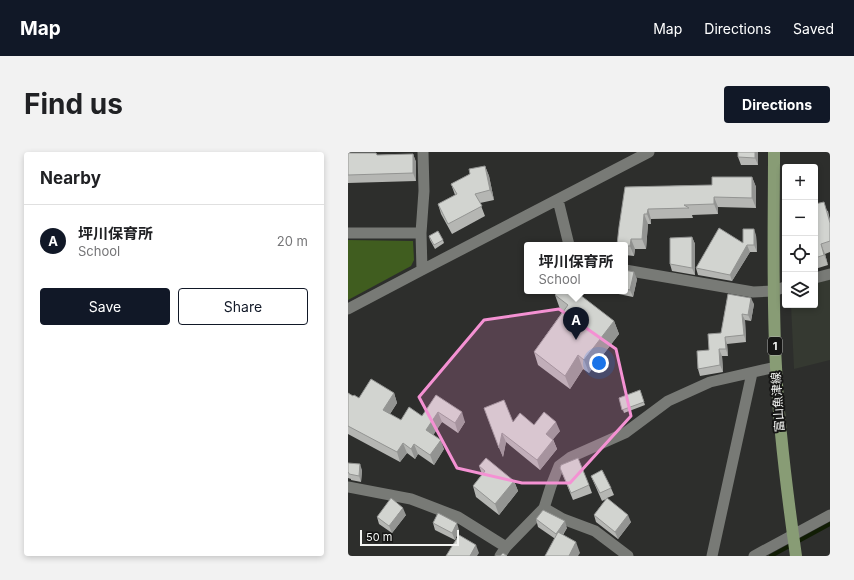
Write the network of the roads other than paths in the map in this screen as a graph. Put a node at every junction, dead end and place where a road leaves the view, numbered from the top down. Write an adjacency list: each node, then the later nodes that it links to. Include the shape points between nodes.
1 (423, 152): 6 (street)
2 (649, 152): 4 (street)
3 (774, 152): 13 (main road, 富山魚津線 / 1)
4 (558, 200): 7 (street); 8 (street)
5 (348, 233): 6 (street)
6 (421, 233): 8 (street)
7 (568, 242)
8 (422, 270): 14 (street)
9 (628, 271): 13 (street, via 753,292)
10 (830, 274): 11 (street)
11 (818, 277)
12 (782, 288): 13 (street)
13 (773, 291): 15 (main road, 富山魚津線 / 1)
14 (348, 309)
15 (776, 367): 16 (street); 20 (main road, 富山魚津線 / 1, via 782,450)
16 (752, 373): 18 (street, via 710,382 668,401 625,433 570,457 559,466); 24 (street)
17 (348, 487): 21 (street, via 411,499 458,517)
18 (544, 508): 21 (street); 23 (street, via 563,519 595,530)
19 (830, 515): 20 (street)
20 (793, 537): 22 (main road, 富山魚津線 / 1); 25 (street)
21 (503, 552)
22 (796, 555)
23 (628, 556)
24 (712, 556)
25 (754, 556)

